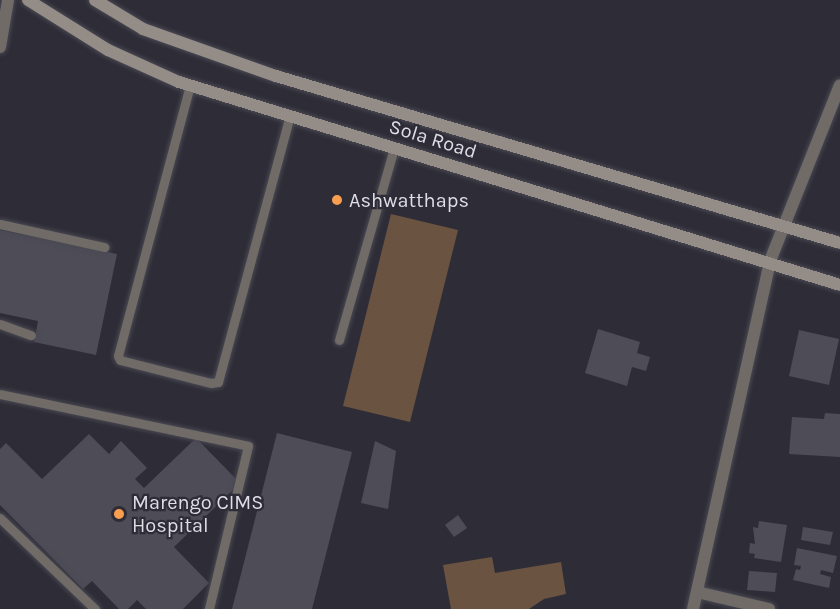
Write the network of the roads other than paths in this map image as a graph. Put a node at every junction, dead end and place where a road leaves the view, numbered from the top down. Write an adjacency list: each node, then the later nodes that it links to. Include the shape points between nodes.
1 (8, 0): 4 (street)
2 (28, 0): 6 (main road, Sola Road, via 108,50)
3 (94, 0): 10 (main road, Sola Road, via 143,29 276,76)
4 (0, 47)
5 (840, 85): 10 (street)
6 (190, 86): 7 (main road, Sola Road); 7 (lane, via 120,360 218,382)
7 (290, 116): 8 (main road, Sola Road)
8 (394, 148): 13 (main road, Sola Road); 17 (lane)
9 (0, 224): 12 (lane)
10 (786, 227): 11 (main road, Sola Road); 13 (street)
11 (840, 243)
12 (104, 246)
13 (770, 261): 14 (main road, Sola Road); 20 (street)
14 (840, 285)
15 (0, 324): 16 (lane)
16 (32, 335)
17 (339, 340)
18 (0, 394): 22 (lane, via 248,446)
19 (0, 518): 21 (lane)
20 (697, 592): 23 (street); 24 (street)
21 (95, 609)
22 (209, 609)
23 (693, 609)
24 (769, 609)

